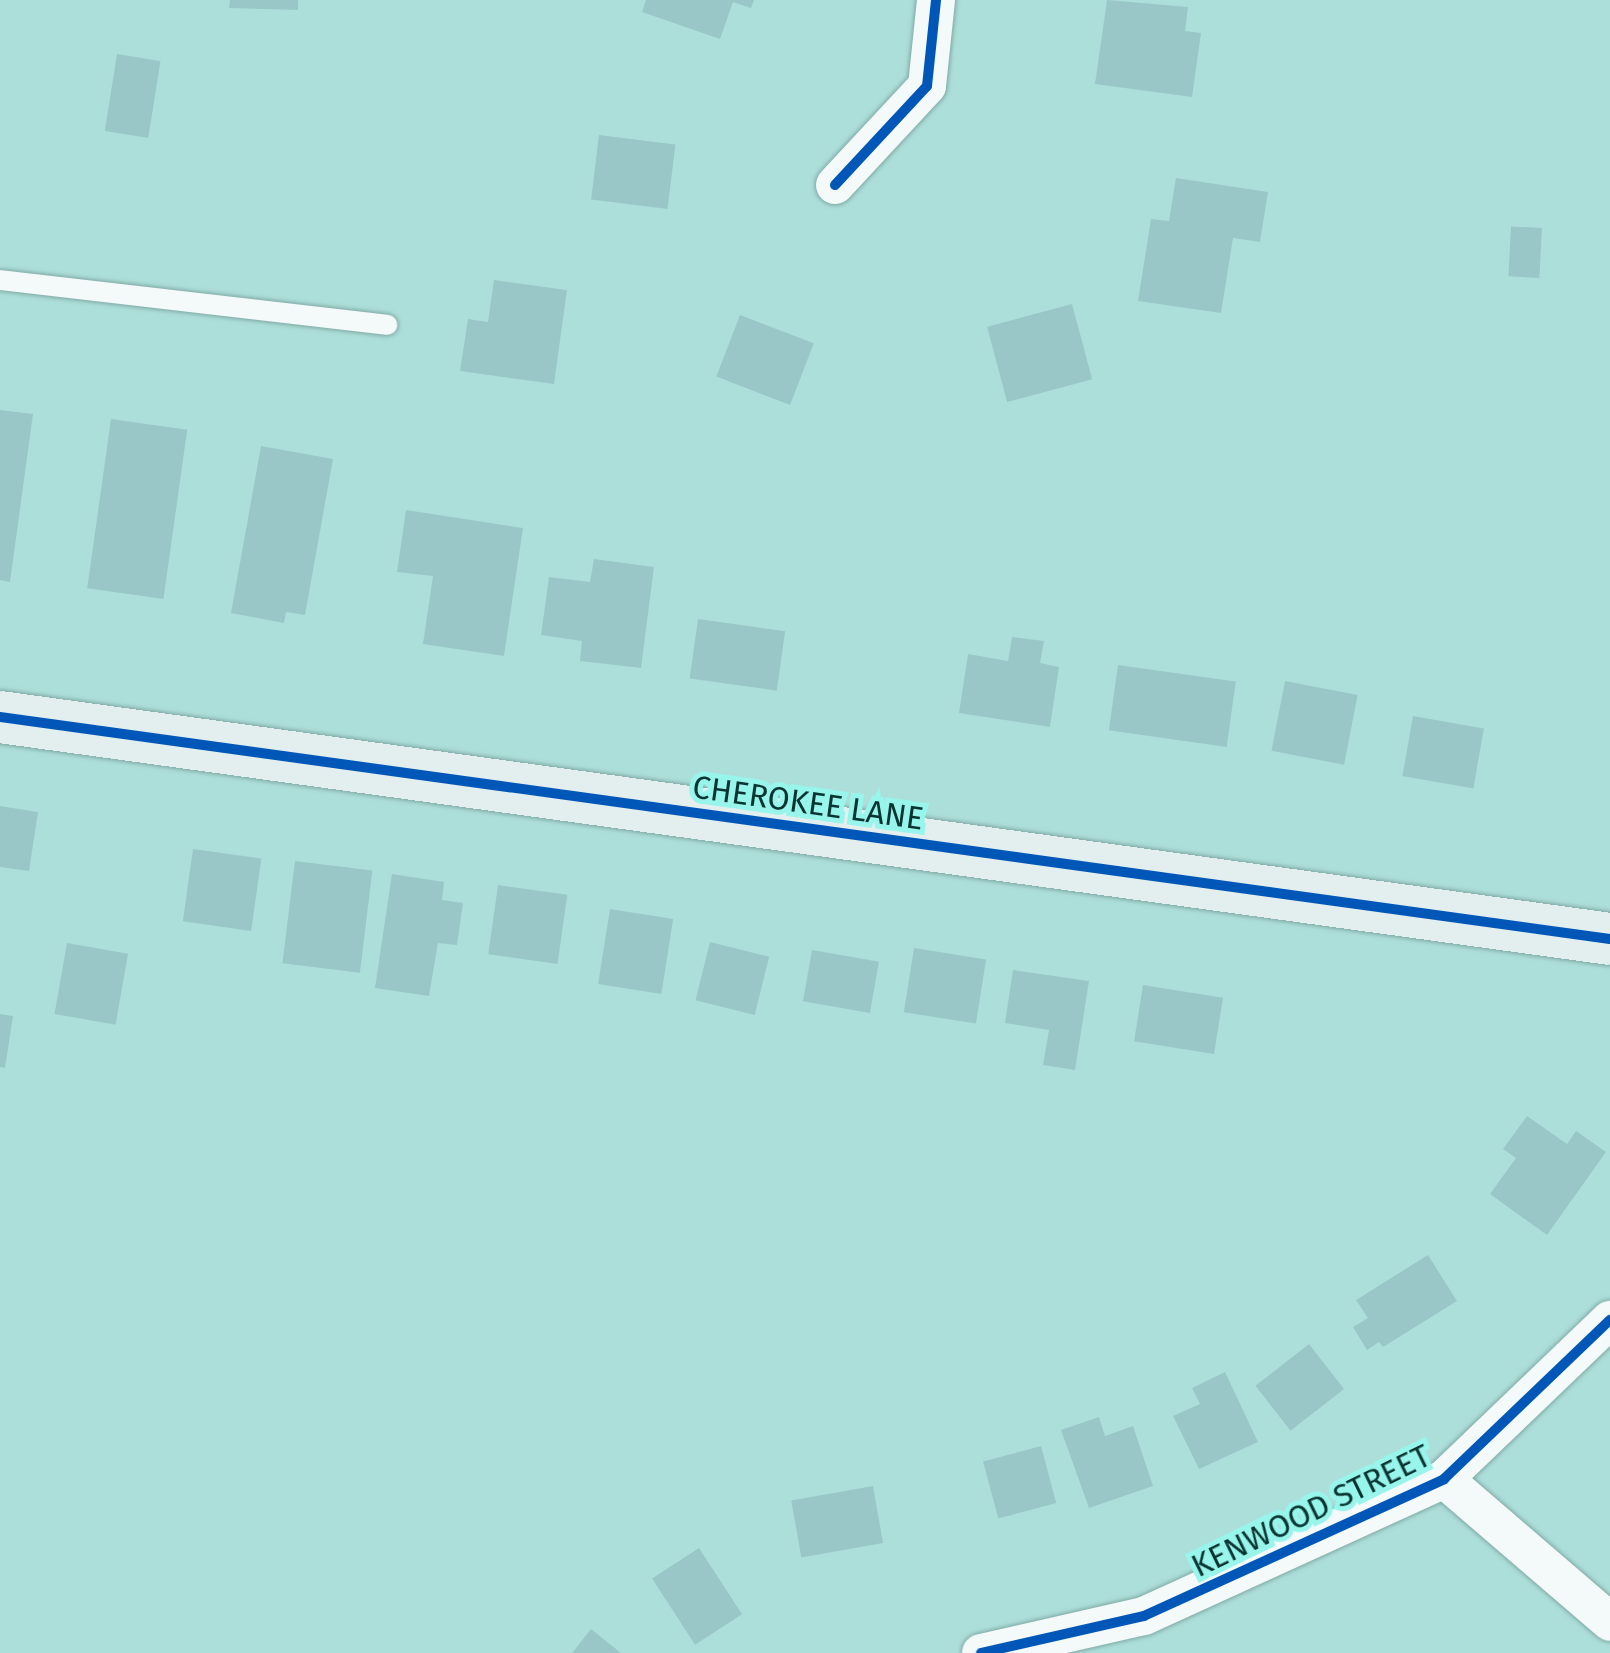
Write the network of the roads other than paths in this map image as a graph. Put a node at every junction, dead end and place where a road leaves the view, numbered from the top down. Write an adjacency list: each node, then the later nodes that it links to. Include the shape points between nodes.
1 (936, 0): 2 (street, via 928,86)
2 (835, 185)
3 (0, 280): 4 (lane)
4 (386, 325)
5 (0, 716): 6 (street, CHEROKEE LANE)
6 (1610, 939)
7 (1610, 1320): 8 (street, KENWOOD STREET)
8 (1444, 1478): 9 (street); 10 (street, KENWOOD STREET, via 1144,1616)
9 (1610, 1622)
10 (981, 1653)

